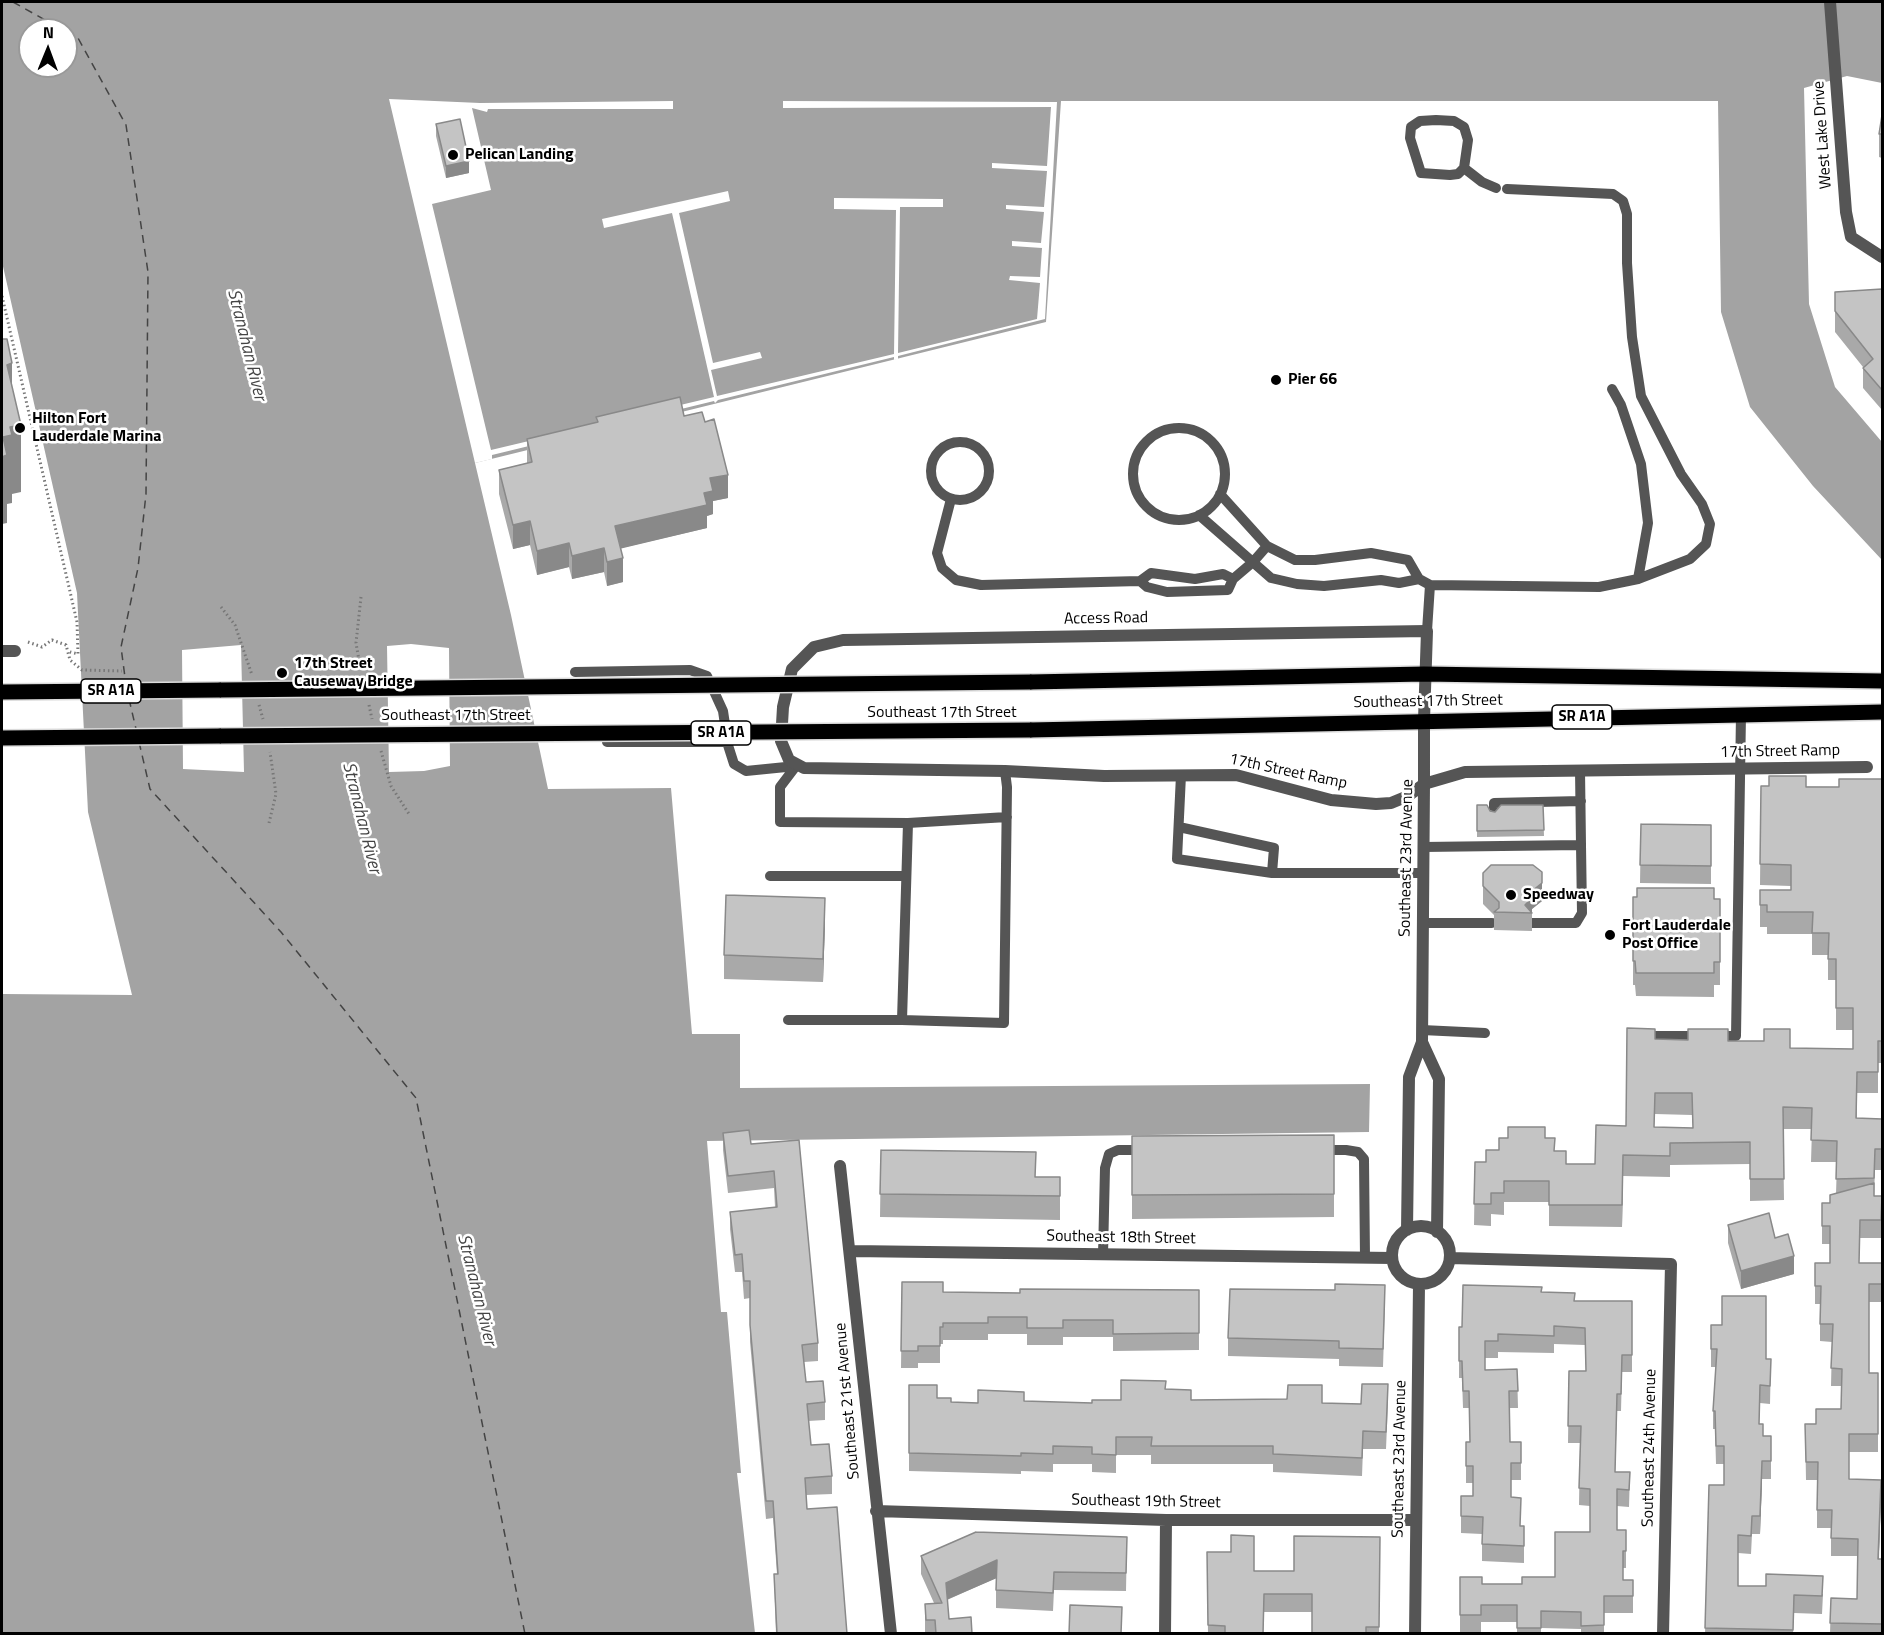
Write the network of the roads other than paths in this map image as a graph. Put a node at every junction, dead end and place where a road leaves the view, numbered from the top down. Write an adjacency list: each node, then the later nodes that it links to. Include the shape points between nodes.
1 (1830, 2): 3 (street, West Lake Drive, via 1846,212 1851,237)
2 (1464, 168): 2 (lane, via 1468,140 1464,127 1436,120 1420,121 1411,127 1410,138 1420,173 1450,176); 12 (lane, via 1476,178 1502,188 1613,194 1619,196 1626,208 1626,263 1641,396 1710,524 1706,544 1690,559)
3 (1879, 255)
4 (1612, 389): 12 (lane, via 1641,464 1648,523)
5 (1220, 494): 7 (lane); 7 (lane, via 1225,479 1221,457 1209,439 1181,428 1152,436 1135,460 1133,475 1143,503 1169,519); 8 (lane)
6 (951, 499): 6 (lane, via 970,499 988,479 987,460 976,447 966,443 947,445 933,459 931,478 935,488); 13 (lane, via 937,553 942,568 956,580 981,585)
7 (1199, 515): 9 (lane)
8 (1267, 546): 9 (lane); 11 (lane, via 1295,560 1371,553 1408,560)
9 (1253, 562): 10 (lane); 11 (lane, via 1271,578 1297,584 1324,586 1372,580 1399,583)
10 (1233, 579): 13 (lane, via 1223,574 1195,579 1151,573); 13 (lane, via 1228,590 1204,593 1167,592)
11 (1419, 579): 14 (lane)
12 (1638, 579): 14 (lane, via 1599,587)
13 (1140, 581)
14 (1430, 585): 15 (lane)
15 (1427, 632): 19 (street); 28 (street, Access Road, via 843,640 814,647 792,669 783,707 781,741)
16 (2, 651): 17 (street)
17 (15, 651)
18 (575, 672): 26 (lane, via 690,670 707,676 723,711)
19 (1424, 674): 20 (main road, Southeast 17th Street / SR A1A); 21 (main road, Southeast 17th Street / SR A1A, bridge, via 1030,682); 24 (street, Southeast 23rd Avenue)
20 (1882, 681)
21 (2, 692)
22 (1882, 712): 23 (main road, Southeast 17th Street / SR A1A)
23 (1741, 714): 24 (main road, Southeast 17th Street / SR A1A); 30 (lane)
24 (1424, 720): 25 (main road, Southeast 17th Street / SR A1A, bridge, via 1030,730); 34 (street, Southeast 23rd Avenue)
25 (2, 738)
26 (727, 741): 27 (lane); 28 (lane, via 734,764 746,771)
27 (607, 742)
28 (796, 766): 32 (street, 17th Street Ramp); 38 (lane, via 780,787 780,822)
29 (1867, 767): 30 (street, 17th Street Ramp)
30 (1742, 768): 31 (street, 17th Street Ramp); 53 (lane, via 1736,1036)
31 (1580, 770): 34 (street, 17th Street Ramp, via 1465,772); 35 (lane)
32 (1005, 771): 33 (street, 17th Street Ramp); 37 (lane)
33 (1182, 775): 34 (street, 17th Street Ramp, via 1236,775 1331,800 1376,804 1408,796); 39 (lane)
34 (1424, 784): 41 (street, Southeast 23rd Avenue)
35 (1581, 801): 36 (lane, via 1521,807 1494,803); 40 (lane)
36 (1494, 811)
37 (1007, 817): 38 (lane); 50 (lane, via 1004,1023)
38 (908, 823): 45 (lane)
39 (1179, 827): 42 (lane, via 1274,848); 42 (lane, via 1177,859)
40 (1581, 845): 41 (lane, via 1494,841); 48 (lane, via 1582,913 1576,923)
41 (1423, 847): 43 (street, Southeast 23rd Avenue)
42 (1272, 873): 43 (lane)
43 (1423, 873): 46 (street, Southeast 23rd Avenue)
44 (770, 876): 45 (lane)
45 (906, 876): 50 (lane)
46 (1423, 923): 47 (lane); 52 (street, Southeast 23rd Avenue)
47 (1492, 923)
48 (1532, 923)
49 (788, 1020): 50 (lane)
50 (902, 1020)
51 (1485, 1033): 52 (lane)
52 (1422, 1036): 57 (street, Southeast 23rd Avenue, via 1409,1077); 58 (street, Southeast 23rd Avenue, via 1439,1079)
53 (1641, 1036)
54 (1152, 1150): 60 (lane, via 1118,1150 1109,1154 1104,1168)
55 (1312, 1150): 61 (lane, via 1358,1152 1364,1159)
56 (840, 1166): 59 (street, Southeast 21st Avenue)
57 (1407, 1230): 58 (street, via 1423,1226); 62 (street, via 1395,1242)
58 (1437, 1232): 63 (street, via 1447,1243)
59 (850, 1251): 60 (street, Southeast 18th Street); 65 (street, Southeast 21st Avenue)
60 (1103, 1255): 61 (street, Southeast 18th Street)
61 (1365, 1258): 62 (street, Southeast 18th Street)
62 (1392, 1258): 64 (street, via 1404,1279)
63 (1450, 1258): 64 (street, via 1443,1274 1428,1284); 71 (street, Southeast 24th Avenue, via 1671,1264)
64 (1419, 1284): 67 (street, Southeast 23rd Avenue)
65 (876, 1511): 66 (street, Southeast 19th Street); 68 (street, Southeast 21st Avenue)
66 (1166, 1520): 67 (street, Southeast 19th Street); 69 (street)
67 (1416, 1520): 70 (street, Southeast 23rd Avenue)
68 (891, 1634)
69 (1165, 1634)
70 (1415, 1634)
71 (1663, 1634)

